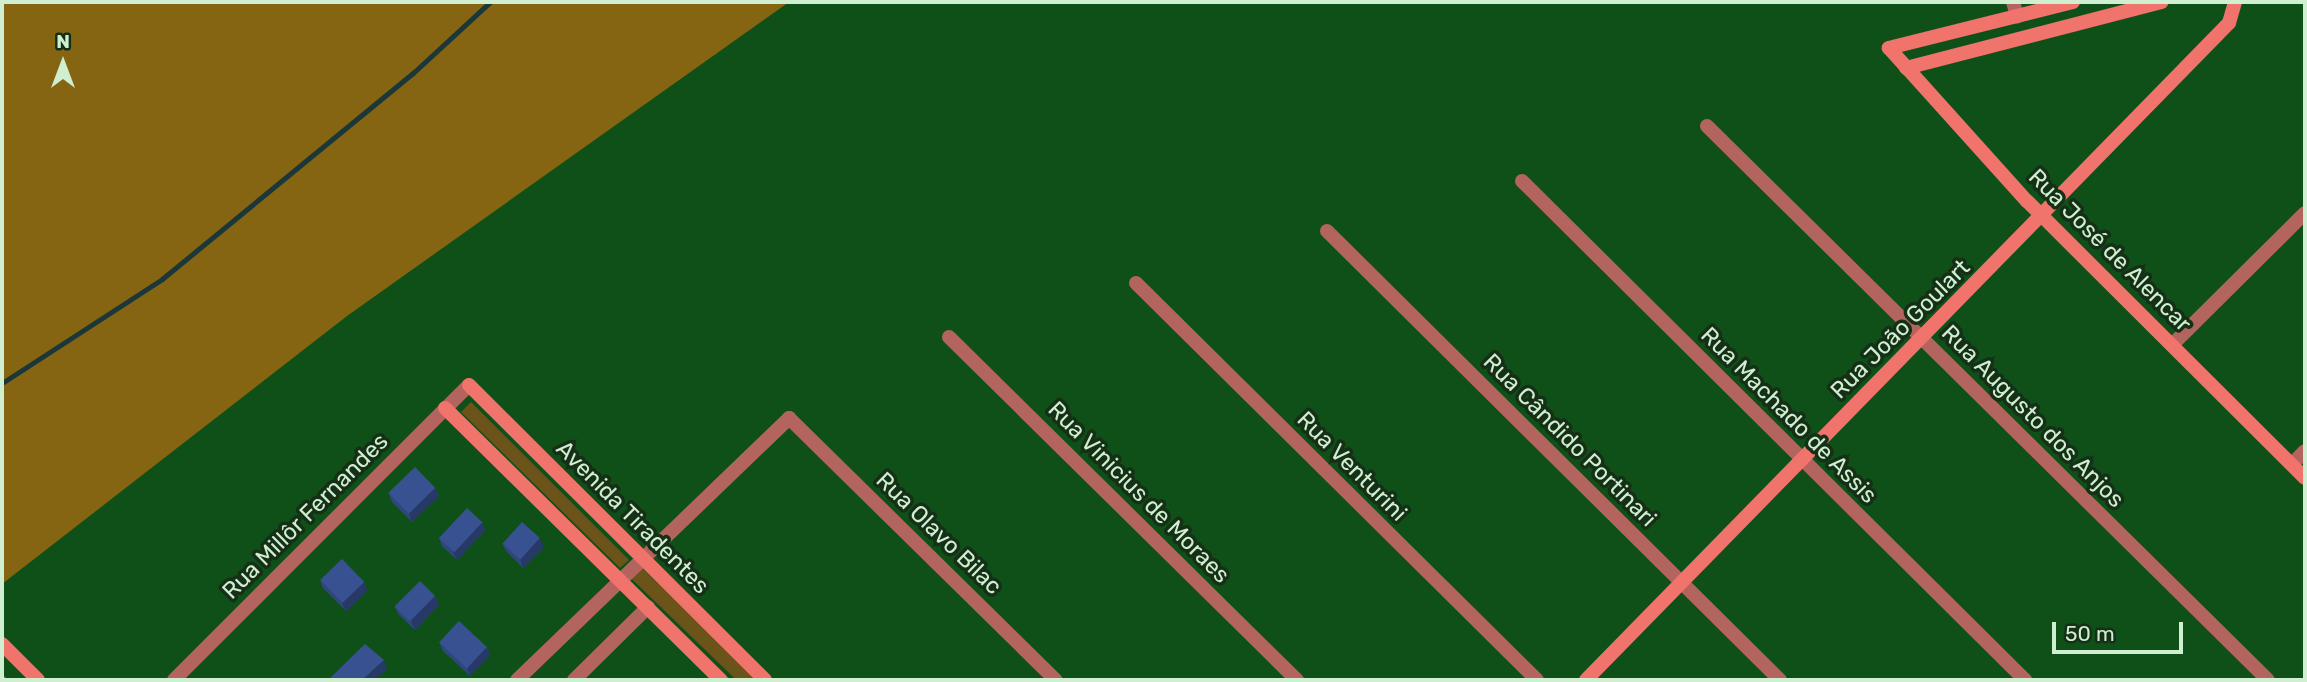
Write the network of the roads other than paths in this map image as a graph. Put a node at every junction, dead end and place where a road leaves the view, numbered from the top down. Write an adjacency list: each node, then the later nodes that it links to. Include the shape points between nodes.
1 (2073, 2): 4 (street)
2 (2162, 2): 5 (street)
3 (2235, 2): 9 (street, Rua João Goulart, via 2229,23)
4 (2015, 9): 5 (street, Rua José de Alencar, via 1889,48)
5 (1906, 68): 9 (street, Rua José de Alencar)
6 (1707, 126): 13 (street, Rua Augusto dos Anjos)
7 (1522, 181): 18 (street, Rua Machado de Assis)
8 (2305, 213): 14 (street)
9 (2042, 217): 13 (street, Rua João Goulart); 14 (street, Rua José de Alencar)
10 (1327, 232): 23 (street, Rua Cândido Portinari)
11 (1136, 283): 34 (street, Rua Venturini)
12 (949, 337): 33 (street, Rua Vinicius de Moraes)
13 (1922, 339): 18 (street, Rua João Goulart); 38 (street, Rua Augusto dos Anjos)
14 (2172, 345): 19 (street, Rua José de Alencar)
15 (469, 385): 16 (street, Rua Millôr Fernandes); 21 (street, Avenida Tiradentes)
16 (445, 408): 22 (street); 27 (street, Rua Millôr Fernandes)
17 (2305, 451): 19 (street)
18 (1802, 461): 23 (street, Rua João Goulart); 37 (street, Rua Machado de Assis)
19 (2292, 464): 20 (street, Rua José de Alencar)
20 (2305, 478)
21 (642, 557): 22 (street); 31 (street, Avenida Tiradentes); 32 (street, Rua Olavo Bilac, via 789,418)
22 (619, 578): 24 (street); 28 (street)
23 (1682, 583): 35 (street, Rua João Goulart); 36 (street, Rua Cândido Portinari)
24 (648, 607): 29 (street); 30 (street)
25 (2, 644): 26 (street)
26 (38, 680)
27 (174, 680)
28 (517, 680)
29 (574, 680)
30 (721, 680)
31 (765, 680)
32 (1056, 680)
33 (1297, 680)
34 (1537, 680)
35 (1586, 680)
36 (1780, 680)
37 (2025, 680)
38 (2268, 680)

